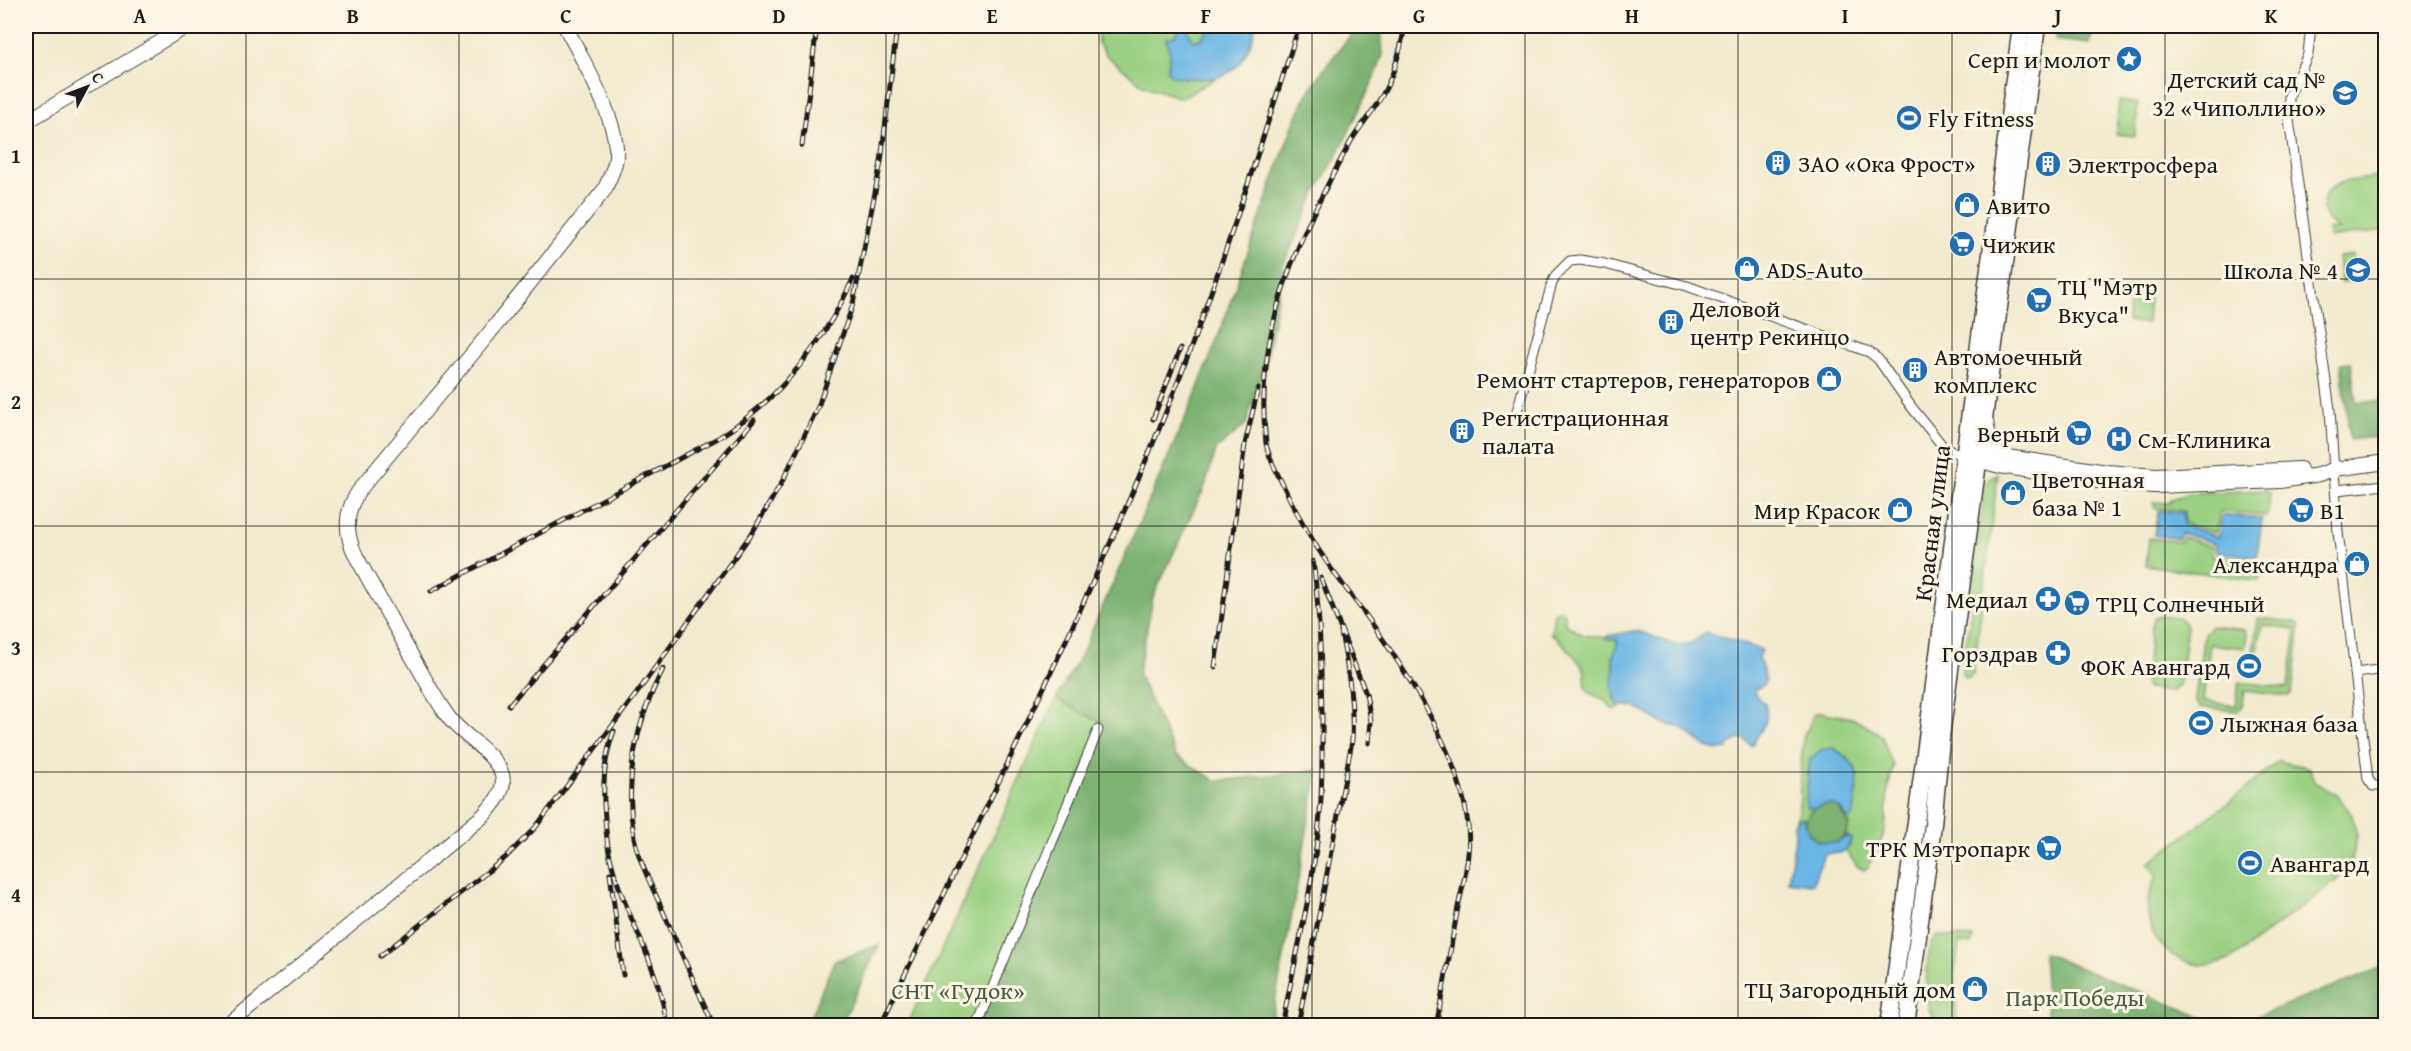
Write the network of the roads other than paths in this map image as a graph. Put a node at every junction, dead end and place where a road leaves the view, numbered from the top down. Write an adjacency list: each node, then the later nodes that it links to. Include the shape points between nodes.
1 (187, 26): 6 (street)
2 (565, 26): 20 (street, via 612,122 616,162 605,189 361,488 348,515 351,546 374,591 450,719 500,771 502,789 483,816)
3 (2021, 26): 9 (highway, Красная улица)
4 (2037, 26): 7 (highway, Красная улица)
5 (2311, 26): 12 (street, via 2308,54 2291,91 2288,111)
6 (26, 122)
7 (1986, 414): 9 (highway, Красная улица); 10 (street, via 1988,433)
8 (1516, 415): 9 (street, via 1552,283 1570,261 1580,260 1687,285 1869,352 1945,448)
9 (1975, 457): 10 (street); 14 (highway, Красная улица); 22 (highway, Красная улица)
10 (2002, 461): 12 (street, via 2118,484 2166,486 2280,481); 14 (street)
11 (2385, 462): 12 (street)
12 (2335, 469): 15 (street)
13 (2385, 485): 15 (street)
14 (1976, 488): 23 (highway, Красная улица)
15 (2336, 490): 17 (street)
16 (2385, 669): 17 (street)
17 (2355, 673): 19 (street, via 2368,779 2371,785)
18 (1098, 730): 21 (street)
19 (2385, 786)
20 (227, 1026)
21 (977, 1026)
22 (1889, 1026)
23 (1906, 1026)

